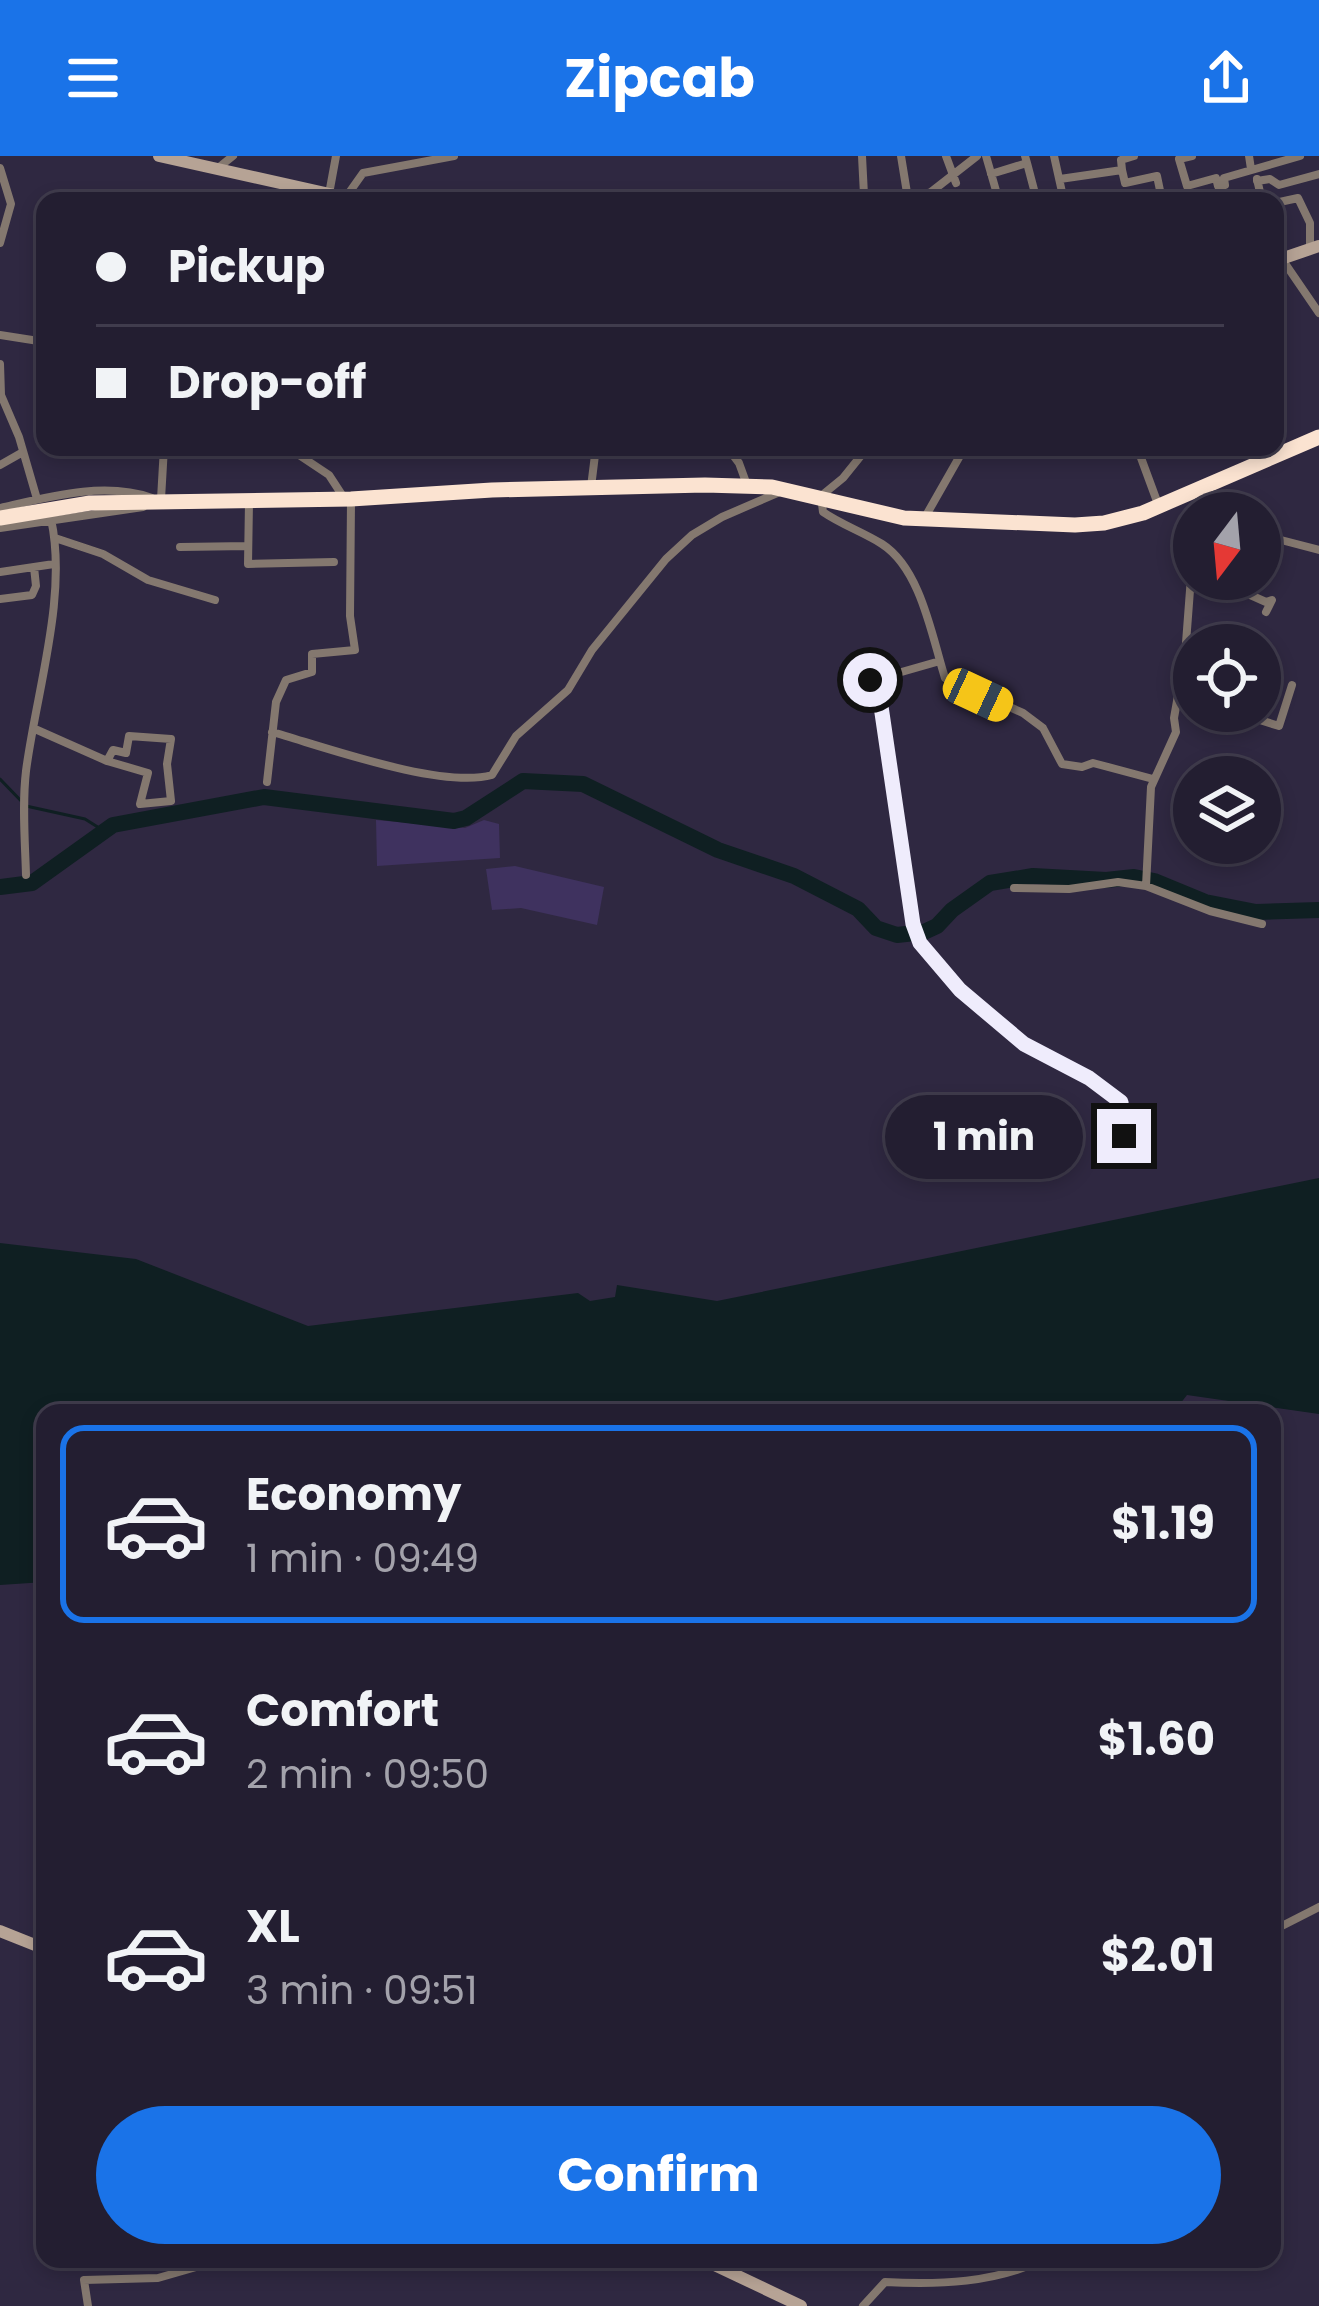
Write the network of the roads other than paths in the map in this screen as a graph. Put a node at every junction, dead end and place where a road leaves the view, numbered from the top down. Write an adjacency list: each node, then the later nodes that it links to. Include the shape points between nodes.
1 (160, 156): 16 (main road)
2 (233, 156): 16 (street)
3 (336, 156): 26 (street)
4 (454, 156): 27 (street, via 363,173)
5 (862, 156): 28 (street)
6 (901, 156): 29 (street)
7 (946, 156): 22 (street)
8 (982, 156): 19 (street); 22 (street)
9 (1054, 156): 21 (street)
10 (1134, 156): 18 (street, via 1121,160)
11 (1192, 156): 17 (street, via 1179,159 1187,186 1216,178 1218,187)
12 (1249, 156): 17 (street)
13 (1300, 156): 17 (street)
14 (1026, 160): 19 (street); 32 (street)
15 (0, 168): 24 (street)
16 (218, 168): 25 (main road)
17 (1253, 168): 23 (street)
18 (1122, 170): 21 (street); 34 (street, via 1125,183 1157,176)
19 (991, 174): 31 (street)
20 (1319, 174): 23 (street)
21 (1060, 179): 33 (street)
22 (955, 180): 30 (street)
23 (1258, 181): 35 (street)
24 (9, 190): 36 (street); 38 (street)
25 (297, 192)
26 (329, 192)
27 (350, 192)
28 (864, 192)
29 (907, 192)
30 (938, 192)
31 (996, 192)
32 (1035, 192)
33 (1062, 192)
34 (1160, 192)
35 (1260, 192)
36 (0, 197)
37 (1284, 201): 39 (street, via 1298,198)
38 (0, 243)
39 (1315, 247): 40 (main road)
40 (1284, 258)
41 (1284, 268): 42 (street)
42 (1319, 313)
43 (0, 335): 44 (street)
44 (36, 341)
45 (0, 364): 46 (street)
46 (0, 395): 49 (street)
47 (1319, 436): 48 (highway)
48 (1284, 451)
49 (22, 452): 58 (street); 63 (street)
50 (164, 456): 66 (street)
51 (300, 456): 64 (street)
52 (595, 456): 60 (street)
53 (734, 456): 59 (street)
54 (861, 456): 62 (street)
55 (960, 456): 71 (street)
56 (1140, 456): 67 (street)
57 (1273, 456): 67 (highway)
58 (0, 465)
59 (747, 486): 60 (highway); 61 (highway)
60 (591, 488): 64 (highway)
61 (786, 490): 62 (highway); 92 (street, via 692,535 666,559 492,775 416,770)
62 (821, 496): 71 (highway); 86 (street, via 823,512 881,543 904,568)
63 (38, 499): 66 (street, via 136,492); 68 (street)
64 (348, 499): 65 (highway); 92 (street, via 355,650 312,654 312,672 286,680)
65 (250, 500): 66 (highway); 75 (street)
66 (161, 501): 69 (highway, via 90,502); 70 (street)
67 (1159, 506): 71 (highway, via 1105,523)
68 (0, 508)
69 (0, 518)
70 (51, 519): 72 (street); 73 (street)
71 (923, 520)
72 (0, 528)
73 (56, 538): 79 (street); 83 (street)
74 (1281, 540): 77 (street)
75 (248, 546): 76 (street); 78 (street, via 248,564)
76 (181, 547)
77 (1319, 550)
78 (334, 562)
79 (54, 564): 80 (street); 91 (street)
80 (34, 567): 81 (street); 82 (street, via 32,595)
81 (0, 572)
82 (0, 599)
83 (215, 600)
84 (1272, 600): 85 (street)
85 (1267, 612)
86 (940, 662): 87 (street); 95 (street, via 945,678 1043,728 1062,764 1093,763)
87 (877, 679): 88 (street); 101 (street, via 920,943 1024,1044 1121,1102)
88 (846, 684)
89 (1292, 685): 90 (street)
90 (1281, 723)
91 (35, 729): 94 (street); 97 (street, via 26,775)
92 (272, 732): 96 (street)
93 (1177, 732): 95 (street)
94 (107, 761): 94 (street, via 113,750 126,753 129,736 171,739 171,801 140,804 148,773)
95 (1153, 779): 98 (street)
96 (267, 782)
97 (26, 875)
98 (1146, 886): 99 (street); 100 (street)
99 (1014, 888)
100 (1262, 925)
101 (1124, 1136)
102 (1319, 1907): 103 (street)
103 (1281, 1926)
104 (0, 1931): 105 (main road)
105 (36, 1945)
106 (193, 2268): 109 (street, via 158,2278 84,2279)
107 (721, 2268): 110 (main road)
108 (1025, 2268): 111 (street, via 965,2281 885,2282)
109 (88, 2306)
110 (801, 2306)
111 (863, 2306)

